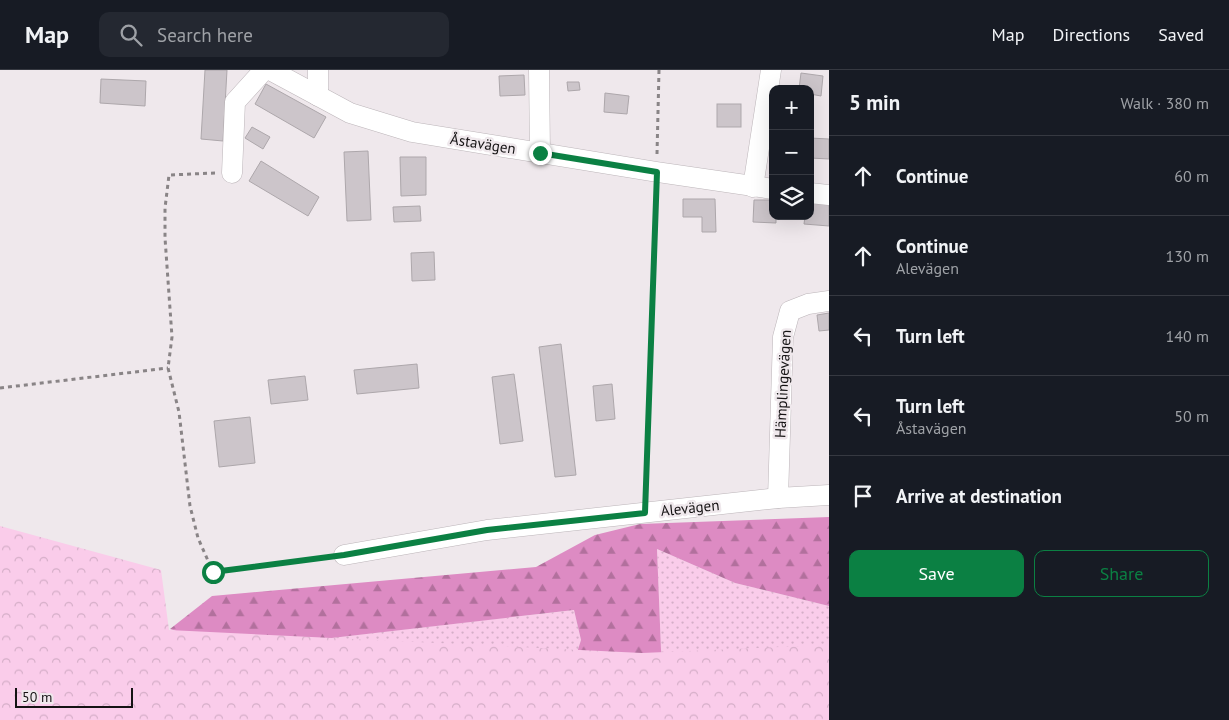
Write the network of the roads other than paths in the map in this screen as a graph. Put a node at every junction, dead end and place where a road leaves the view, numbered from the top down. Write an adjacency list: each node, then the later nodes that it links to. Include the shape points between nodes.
1 (264, 70): 8 (street, via 235,102)
2 (270, 70): 6 (street, Åstavägen)
3 (318, 70): 6 (street)
4 (539, 70): 7 (street)
5 (771, 70): 9 (street)
6 (318, 96): 7 (street, Åstavägen, via 350,114 412,132)
7 (540, 153): 9 (street, Åstavägen)
8 (232, 173)
9 (763, 188)
10 (814, 193): 11 (street)
11 (829, 194)
12 (829, 301): 14 (street, Hämplingevägen, via 790,311 783,337)
13 (829, 495): 14 (street, Alevägen)
14 (778, 498): 15 (street, Alevägen, via 487,530)
15 (344, 555)

